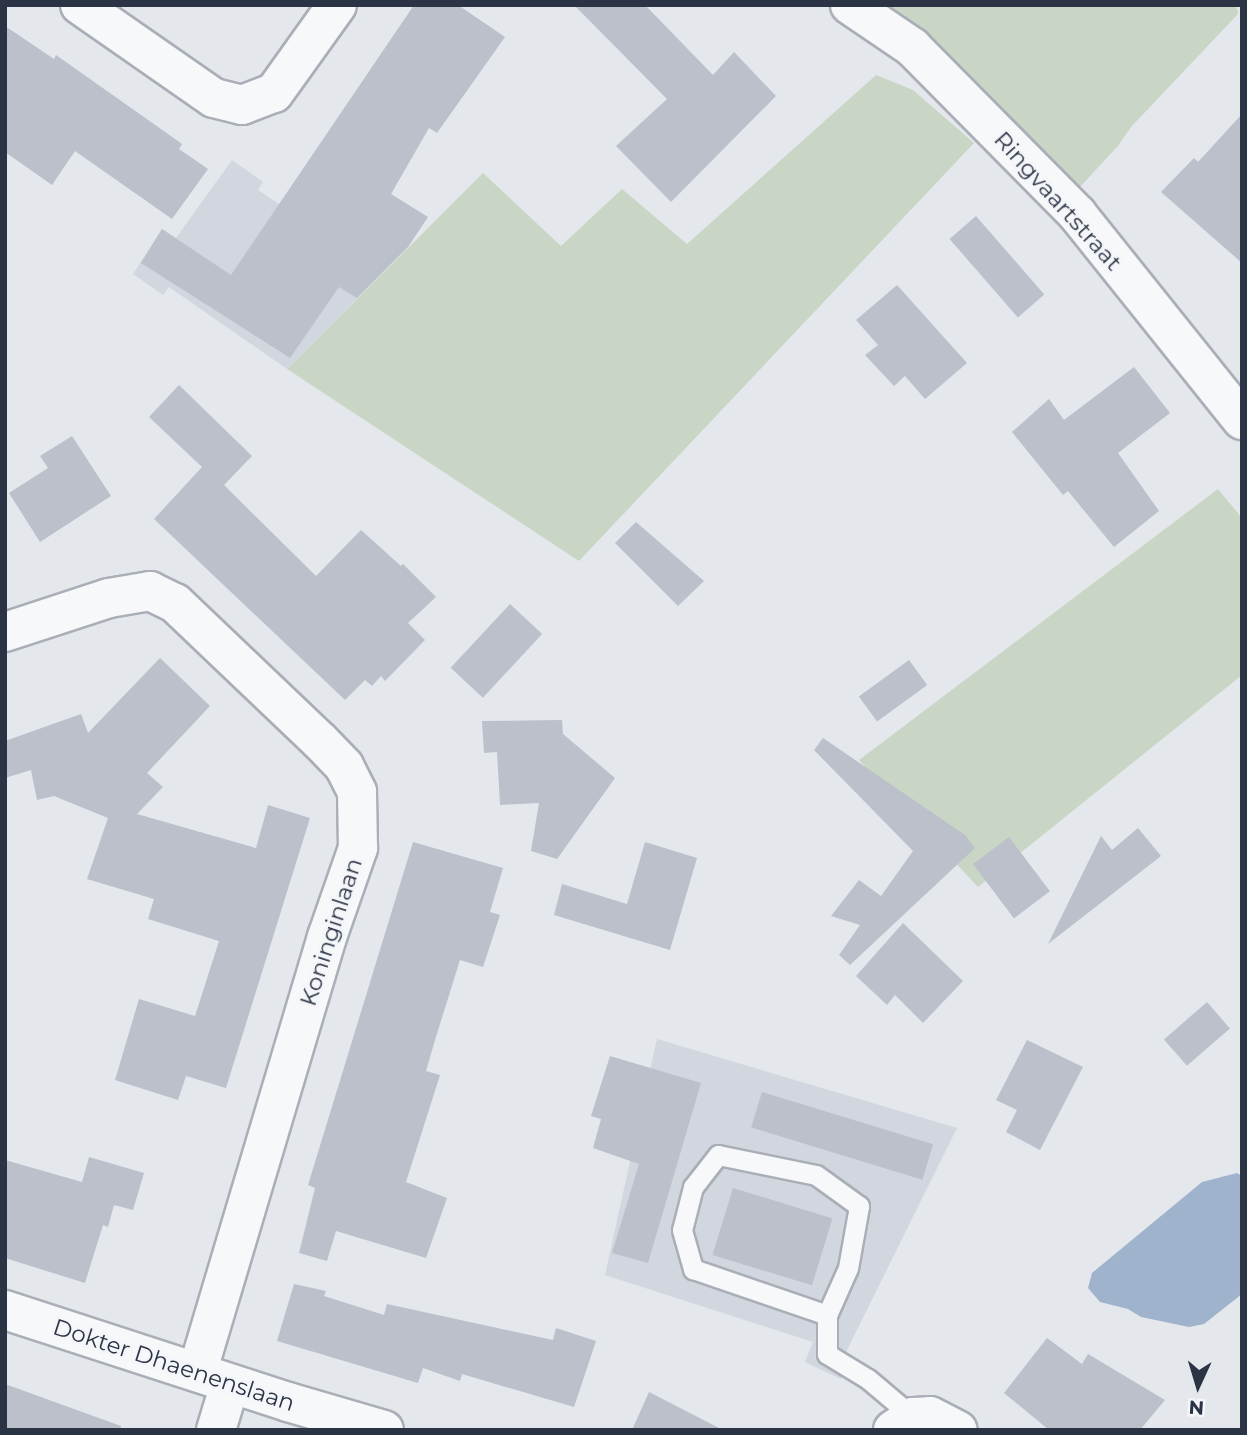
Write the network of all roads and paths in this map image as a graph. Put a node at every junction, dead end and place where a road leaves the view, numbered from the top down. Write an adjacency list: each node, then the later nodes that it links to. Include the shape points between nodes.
1 (80, 5): 2 (street, via 214,98 242,105 274,93)
2 (337, 5)
3 (850, 5): 4 (street, Ringvaartstraat, via 912,47 1077,214)
4 (1242, 420)
5 (5, 632): 8 (street, Koninginlaan, via 109,598 150,591 175,603 320,741 344,766 357,792 358,848 327,937)
6 (5, 1310): 8 (street, Dokter Dhaenenslaan)
7 (827, 1315): 7 (lane, via 693,1269 682,1230 693,1187 718,1155 816,1175 859,1206 848,1268); 9 (lane, via 827,1354 868,1379)
8 (214, 1378): 10 (street, Koninginlaan); 11 (street, Dokter Dhaenenslaan)
9 (903, 1423): 12 (street, via 930,1416)
10 (216, 1430)
11 (384, 1430)
12 (958, 1430)

